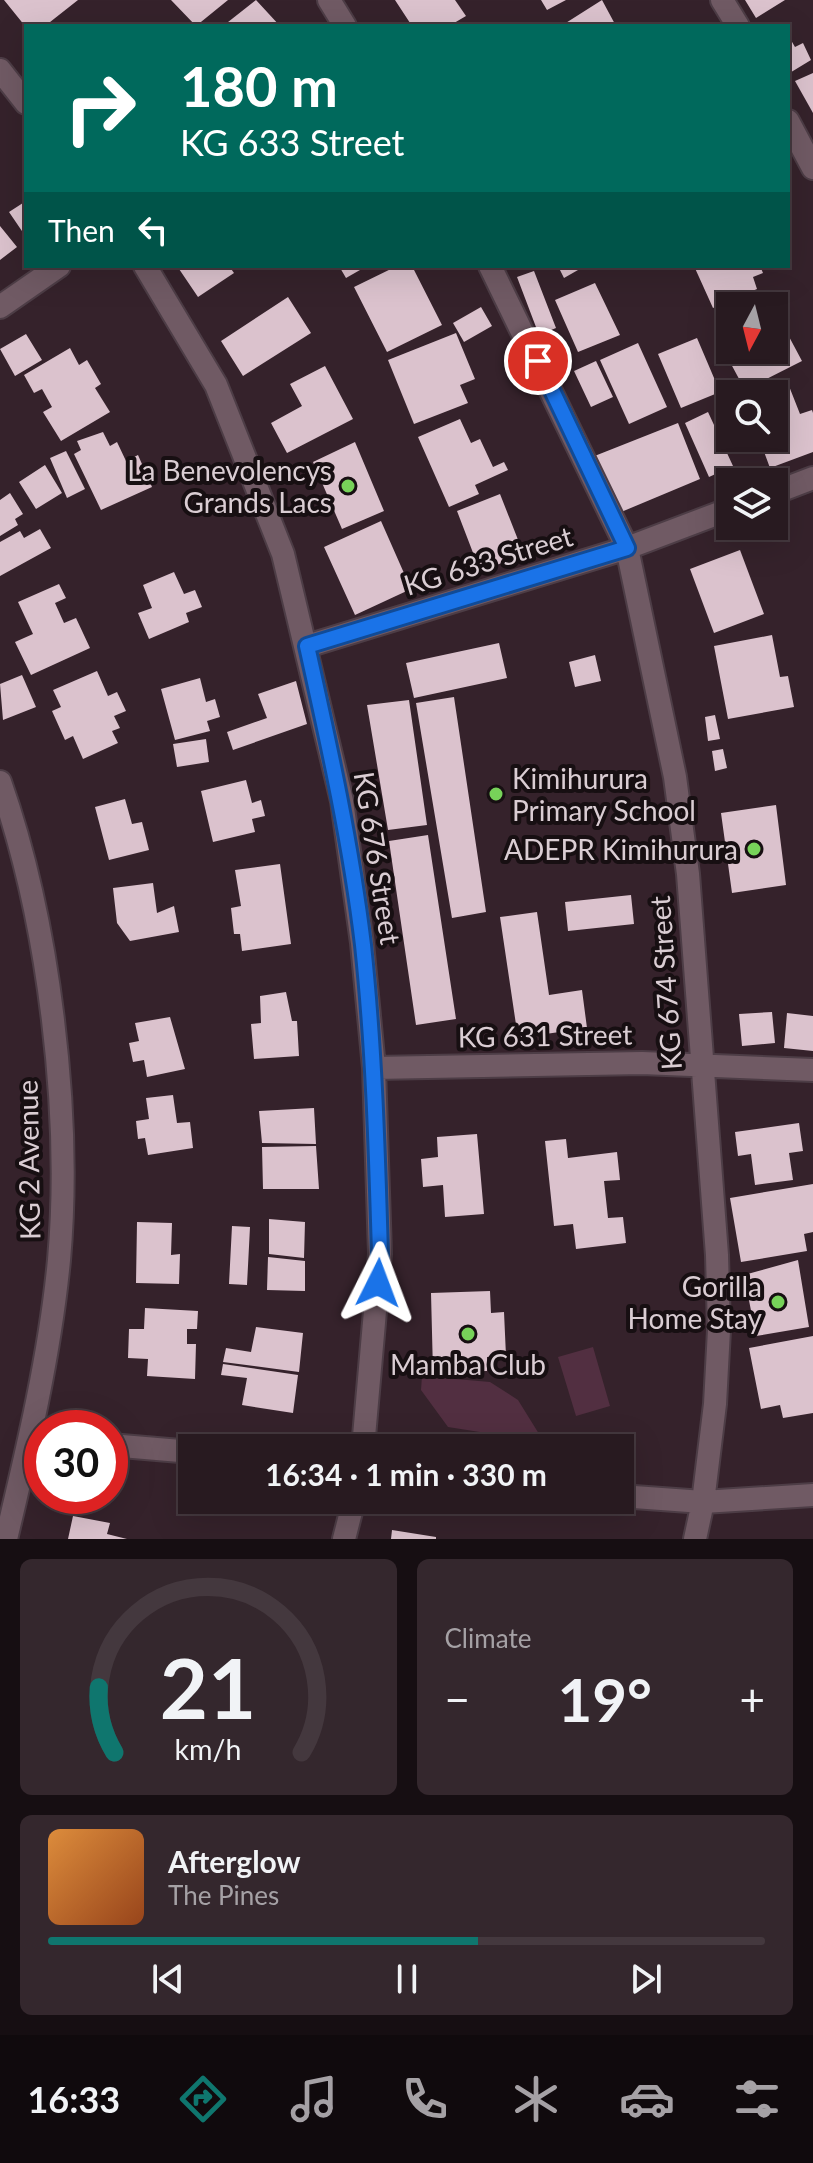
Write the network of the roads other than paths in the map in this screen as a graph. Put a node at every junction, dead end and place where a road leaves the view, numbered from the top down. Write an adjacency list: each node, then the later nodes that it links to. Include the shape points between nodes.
1 (329, 0): 3 (street)
2 (722, 0): 4 (street)
3 (344, 24)
4 (737, 24)
5 (0, 70): 6 (street)
6 (24, 100)
7 (790, 125): 8 (street)
8 (813, 168)
9 (56, 268): 12 (street)
10 (146, 268): 17 (street, KG 676 Street, via 216,385 283,554)
11 (491, 268): 16 (street, KG 674 Street)
12 (0, 307)
13 (813, 478): 14 (street)
14 (788, 488)
15 (716, 514): 16 (street, KG 633 Street)
16 (627, 548): 17 (street, KG 633 Street); 19 (street, KG 674 Street, via 677,791)
17 (307, 646): 20 (street, KG 676 Street, via 342,801)
18 (0, 782): 22 (street, KG 2 Avenue, via 35,919 55,1037 59,1259)
19 (700, 1064): 20 (street, KG 631 Street); 21 (street, KG 631 Street); 29 (street, KG 674 Street, via 719,1330)
20 (374, 1068): 23 (street, KG 676 Street, via 380,1254)
21 (813, 1070)
22 (40, 1410)
23 (364, 1434)
24 (128, 1447): 25 (street)
25 (178, 1451)
26 (24, 1478): 31 (street, KG 2 Avenue)
27 (813, 1495): 29 (street)
28 (634, 1497): 29 (street)
29 (703, 1502): 33 (street, KG 674 Street)
30 (350, 1514): 32 (street)
31 (6, 1539)
32 (344, 1539)
33 (695, 1539)

